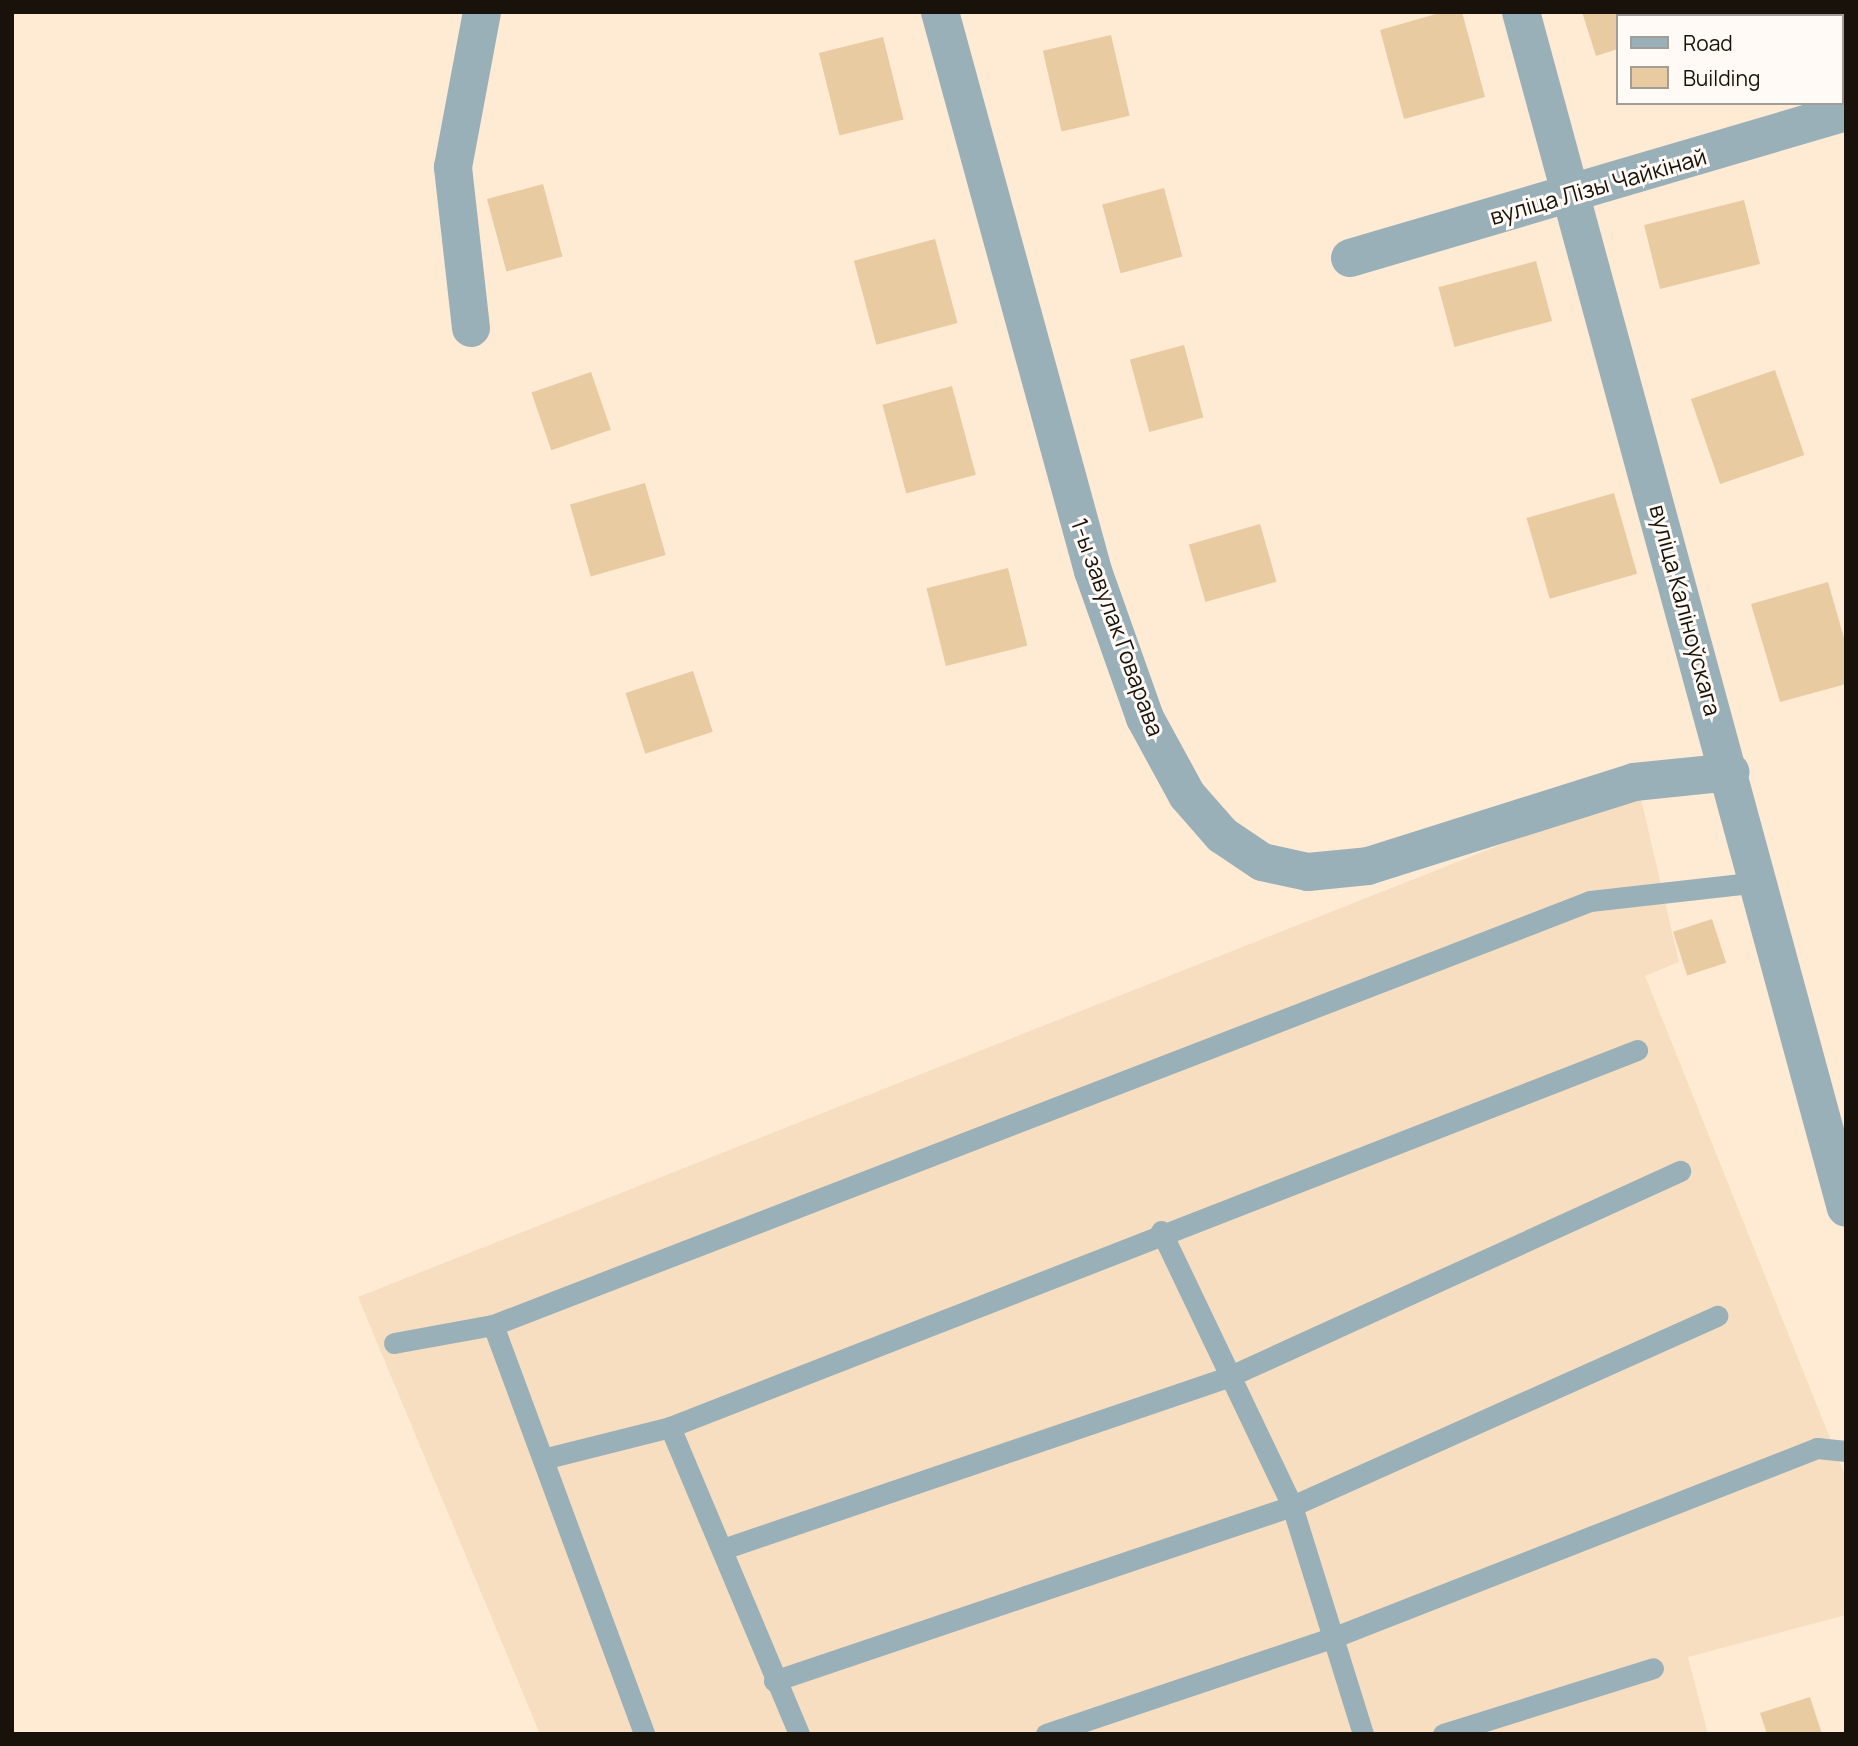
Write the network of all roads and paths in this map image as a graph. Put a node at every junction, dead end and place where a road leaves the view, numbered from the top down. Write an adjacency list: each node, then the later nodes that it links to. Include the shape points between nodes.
1 (482, 12): 7 (street, via 453,167)
2 (940, 12): 8 (street, 1-ы завулак Говарава, via 1098,583 1145,718 1187,795 1222,835 1262,862 1308,872 1368,866 1634,782)
3 (1521, 12): 5 (street, вуліца Каліноўскага)
4 (1846, 113): 5 (street, вуліца Лізы Чайкінай)
5 (1574, 194): 6 (street, вуліца Лізы Чайкінай); 8 (street, вуліца Каліноўскага)
6 (1350, 258)
7 (471, 328)
8 (1730, 772): 9 (street, вуліца Каліноўскага)
9 (1759, 881): 12 (street, вуліца Каліноўскага); 15 (lane, via 1590,901)
10 (1637, 1050): 13 (lane)
11 (1680, 1171): 17 (lane)
12 (1846, 1208)
13 (1161, 1231): 17 (lane); 18 (lane)
14 (1717, 1315): 21 (lane)
15 (494, 1325): 16 (lane); 20 (lane)
16 (394, 1343)
17 (1228, 1377): 21 (lane); 22 (lane)
18 (670, 1427): 20 (lane); 22 (lane)
19 (1846, 1451): 23 (lane, via 1817,1448)
20 (543, 1459): 26 (lane)
21 (1292, 1506): 23 (lane); 25 (lane)
22 (723, 1549): 25 (lane)
23 (1332, 1638): 28 (lane); 29 (lane)
24 (1653, 1668): 30 (lane)
25 (774, 1681): 27 (lane)
26 (644, 1734)
27 (799, 1734)
28 (1046, 1734)
29 (1363, 1734)
30 (1443, 1734)

